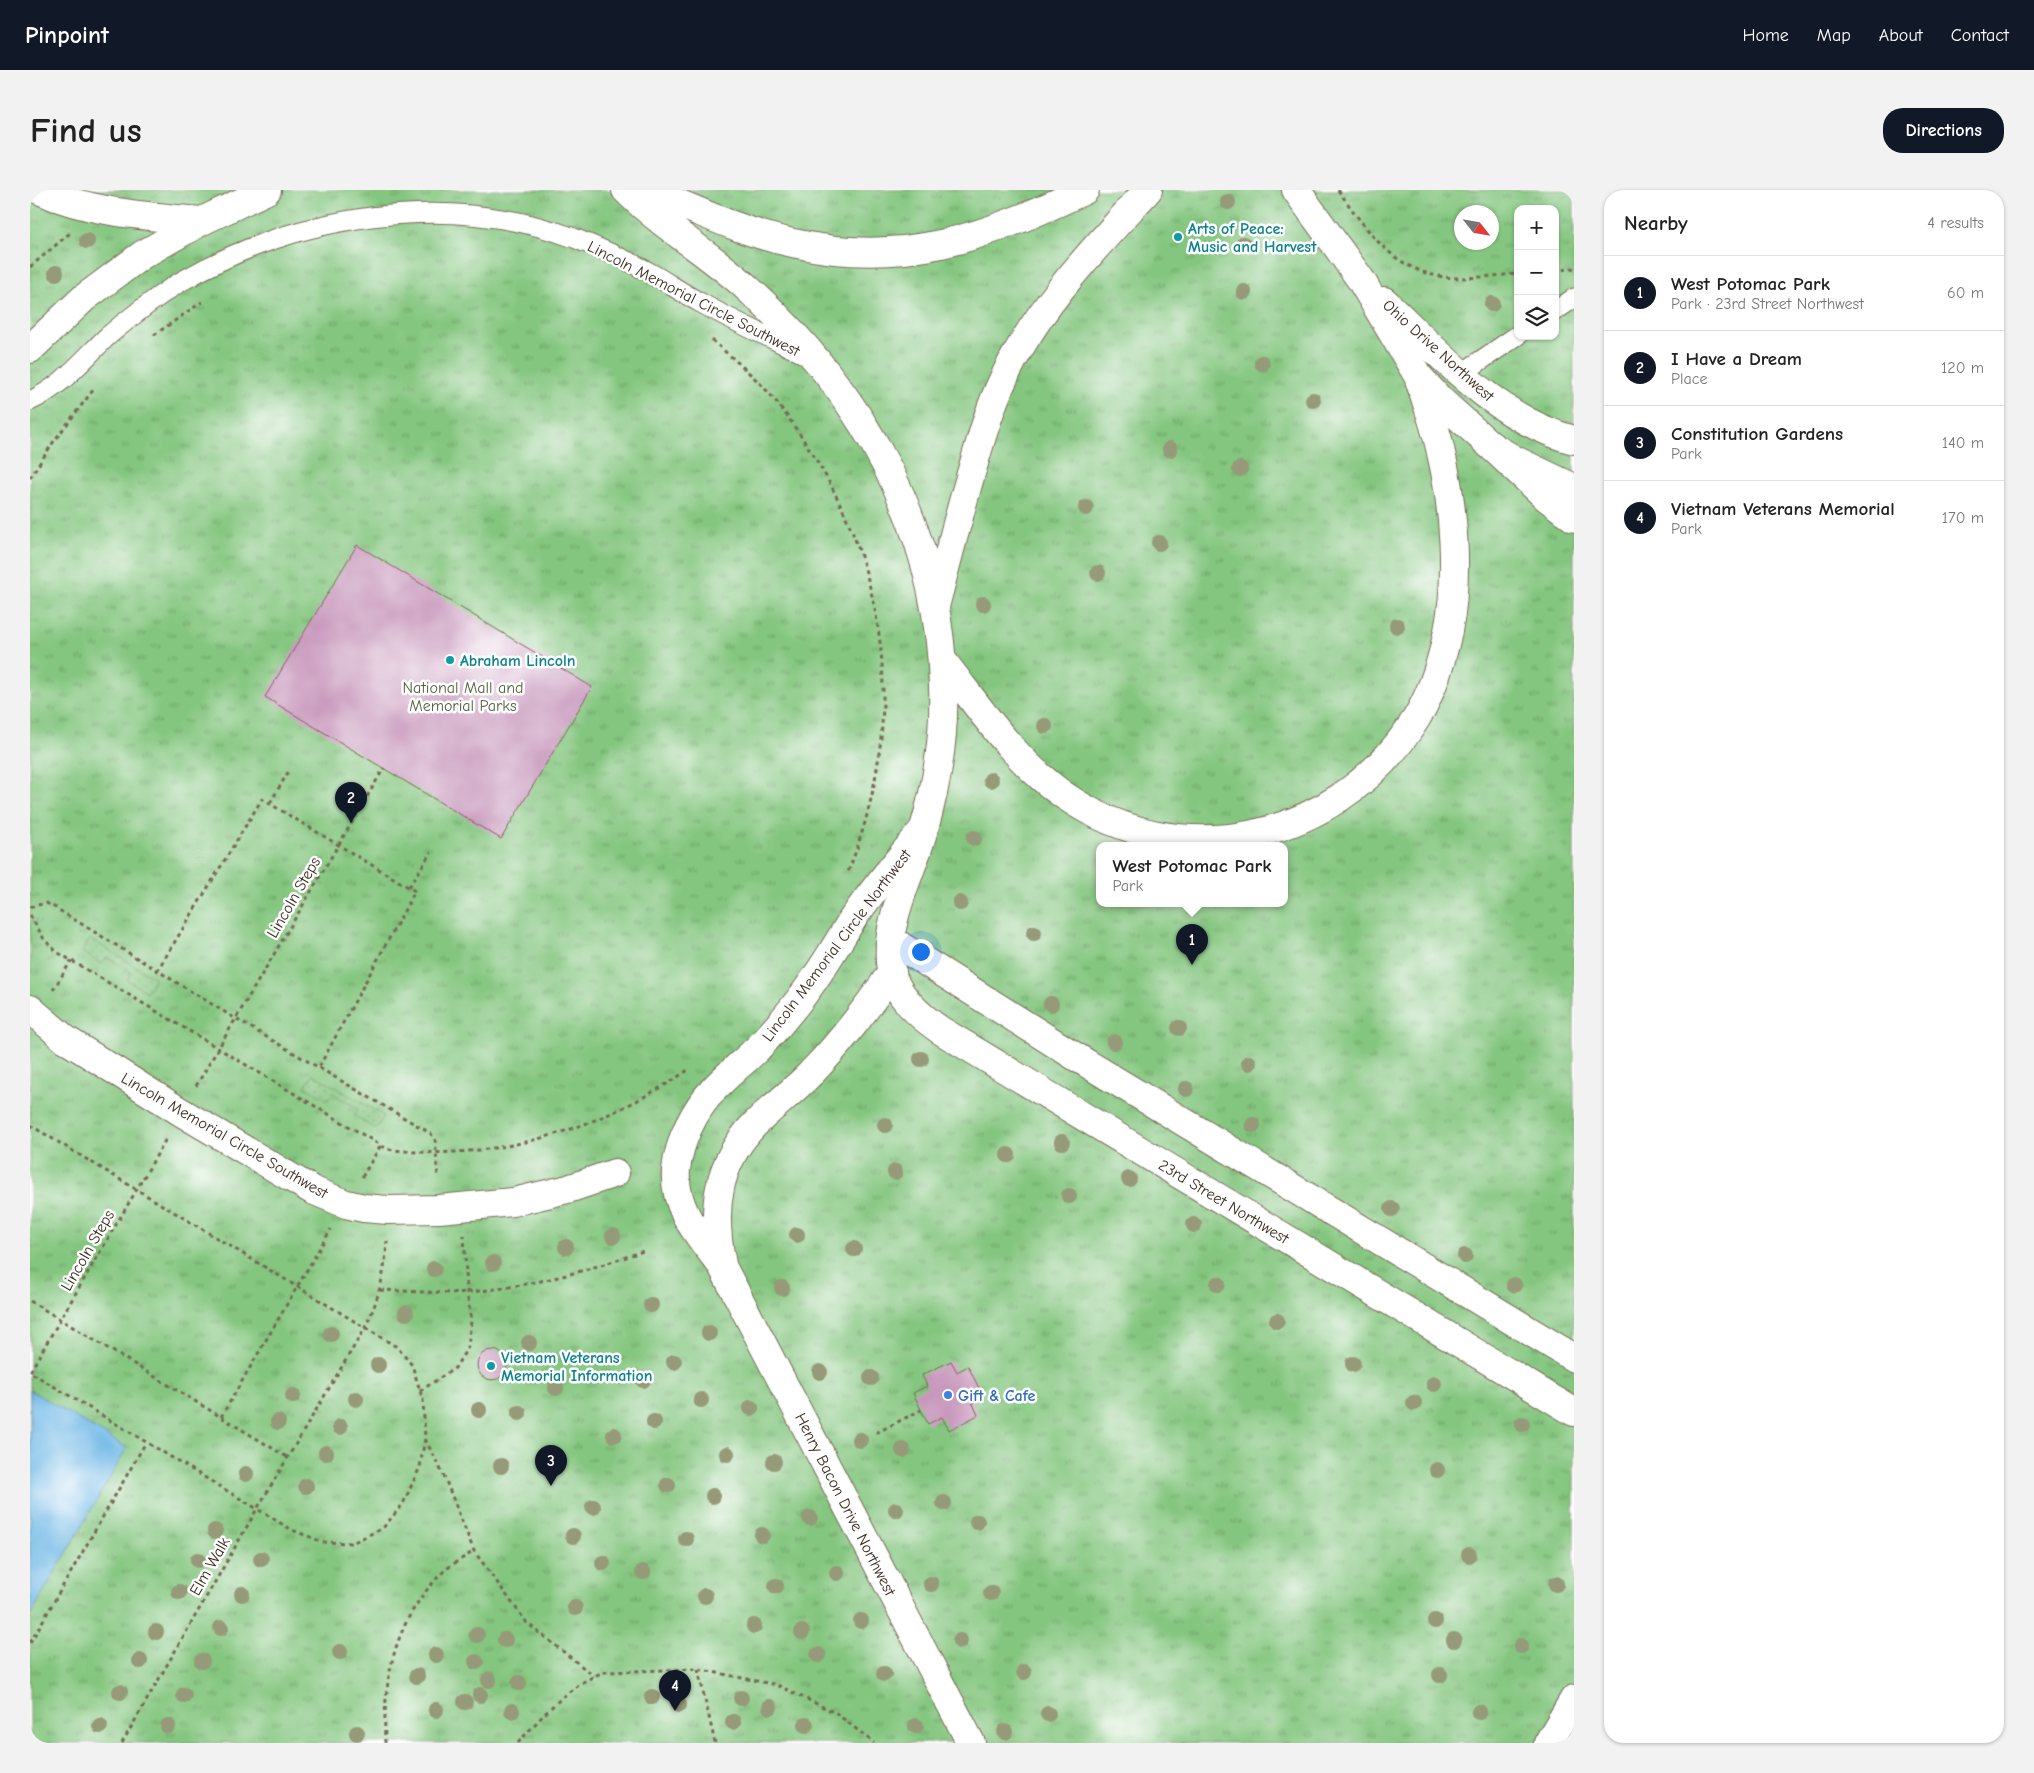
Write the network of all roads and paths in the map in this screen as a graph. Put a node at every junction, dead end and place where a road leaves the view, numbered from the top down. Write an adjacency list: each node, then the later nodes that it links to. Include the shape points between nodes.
1 (39, 190): 9 (main road, via 101,210)
2 (267, 190): 9 (main road)
3 (626, 190): 23 (main road, Lincoln Memorial Circle Northwest, via 742,283)
4 (646, 190): 5 (main road, via 791,243 874,252 926,248 980,234)
5 (1084, 190)
6 (1296, 190): 15 (main road, Ohio Drive Northwest)
7 (1338, 190): 14 (path, via 1372,238 1399,261 1421,272 1446,278)
8 (1144, 195): 33 (main road, via 1053,299 1016,354 1001,383 969,480)
9 (202, 221): 22 (main road, via 142,255 113,276 84,298)
10 (73, 231): 11 (path)
11 (30, 267)
12 (1574, 268): 13 (path)
13 (1559, 270)
14 (1514, 274)
15 (1362, 280): 24 (main road, Ohio Drive Northwest); 25 (main road, Ohio Drive Northwest)
16 (1574, 298): 18 (lane)
17 (206, 299): 19 (path)
18 (1559, 308)
19 (153, 336)
20 (707, 336): 41 (path, via 768,392 800,434 840,501 870,584 880,631 884,713 870,803 859,844)
21 (1514, 338): 24 (lane)
22 (30, 349)
23 (816, 360): 27 (lane, Lincoln Memorial Circle Southwest, via 700,303 629,262 574,238 494,218 425,214 322,225 263,243 208,266 130,318 58,386); 33 (main road, Lincoln Memorial Circle Northwest, via 857,413 890,471 918,536)
24 (1461, 374): 28 (main road, Ohio Drive Northwest, via 1509,410)
25 (1418, 376): 29 (main road, Ohio Drive Northwest, via 1455,415); 34 (main road, via 1442,455 1447,490 1453,559 1448,632 1428,696 1412,726 1371,775 1324,808 1295,823 1233,837 1198,839 1166,836 1113,822 1072,800 1040,776 1015,751)
26 (99, 383): 30 (path)
27 (30, 401)
28 (1574, 440)
29 (1490, 445): 31 (main road, Ohio Drive Northwest); 32 (main road, via 1546,497)
30 (30, 478)
31 (1574, 488)
32 (1574, 518)
33 (935, 606): 34 (main road, Lincoln Memorial Circle Northwest)
34 (942, 660): 38 (main road, Lincoln Memorial Circle Northwest, via 938,773)
35 (384, 768): 39 (path, Lincoln Steps)
36 (290, 769): 37 (path)
37 (270, 804): 39 (path); 46 (path, via 262,799)
38 (924, 828): 45 (main road, Lincoln Memorial Circle Northwest); 60 (main road, Lincoln Memorial Circle Northwest, via 851,922 802,996 757,1049 712,1091 691,1123 680,1148 676,1188 694,1230)
39 (339, 845): 42 (path); 49 (path, Lincoln Steps)
40 (430, 852): 42 (path)
41 (845, 878)
42 (409, 888): 51 (path, via 415,891)
43 (30, 908): 46 (path, via 46,903)
44 (30, 915): 54 (path, via 44,939 57,952 387,1149)
45 (891, 940): 47 (main road, Lincoln Memorial Circle Northwest); 67 (main road, via 1073,1055)
46 (157, 971): 49 (path)
47 (892, 972): 60 (main road, via 834,1049 756,1123 735,1149 720,1181 718,1197 716,1224); 70 (main road, 23rd Street Northwest, via 912,1008 934,1026)
48 (30, 1009): 58 (main road, Lincoln Memorial Circle Southwest, via 65,1039 312,1190 346,1204)
49 (236, 1019): 50 (path, Lincoln Steps); 51 (path)
50 (224, 1039)
51 (319, 1067): 54 (path, via 430,1133 435,1138)
52 (690, 1068): 54 (path, via 631,1104 564,1132 491,1148)
53 (30, 1125): 61 (path)
54 (437, 1152): 57 (path)
55 (615, 1173): 57 (main road, Lincoln Memorial Circle Southwest, via 568,1189 513,1202)
56 (129, 1202): 65 (path, Lincoln Steps)
57 (451, 1208): 58 (main road, Lincoln Memorial Circle Southwest); 63 (path)
58 (388, 1210): 62 (path, Elm Walk)
59 (646, 1250): 63 (path, via 588,1269 521,1285)
60 (722, 1266): 87 (main road, Henry Bacon Drive Northwest)
61 (297, 1286): 66 (path); 71 (path)
62 (380, 1290): 63 (path); 66 (path, Elm Walk)
63 (467, 1292): 68 (path, via 471,1321 468,1347 455,1368)
64 (30, 1301): 65 (path)
65 (60, 1320): 71 (path); 74 (path, Lincoln Steps, via 30,1372)
66 (365, 1328): 68 (path, via 397,1347 412,1365); 75 (path, Elm Walk)
67 (1574, 1358)
68 (420, 1391): 73 (path)
69 (921, 1410): 72 (path)
70 (1574, 1412)
71 (222, 1417): 75 (path)
72 (876, 1433)
73 (425, 1438): 76 (path, via 420,1467 403,1504 383,1528 352,1543 323,1542 292,1530); 77 (path)
74 (146, 1442): 76 (path); 78 (path)
75 (288, 1457): 76 (path, Elm Walk)
76 (257, 1509): 82 (path, Elm Walk)
77 (474, 1552): 80 (path, via 527,1623); 83 (path, via 443,1572 423,1594 402,1630 387,1679)
78 (30, 1643)
79 (698, 1669): 80 (path, via 604,1672); 85 (path); 86 (path, via 777,1685 836,1714)
80 (594, 1676): 84 (path, via 569,1692)
81 (1574, 1699): 88 (main road)
82 (122, 1743)
83 (385, 1743)
84 (518, 1743)
85 (716, 1743)
86 (874, 1743)
87 (971, 1743)
88 (1548, 1743)

